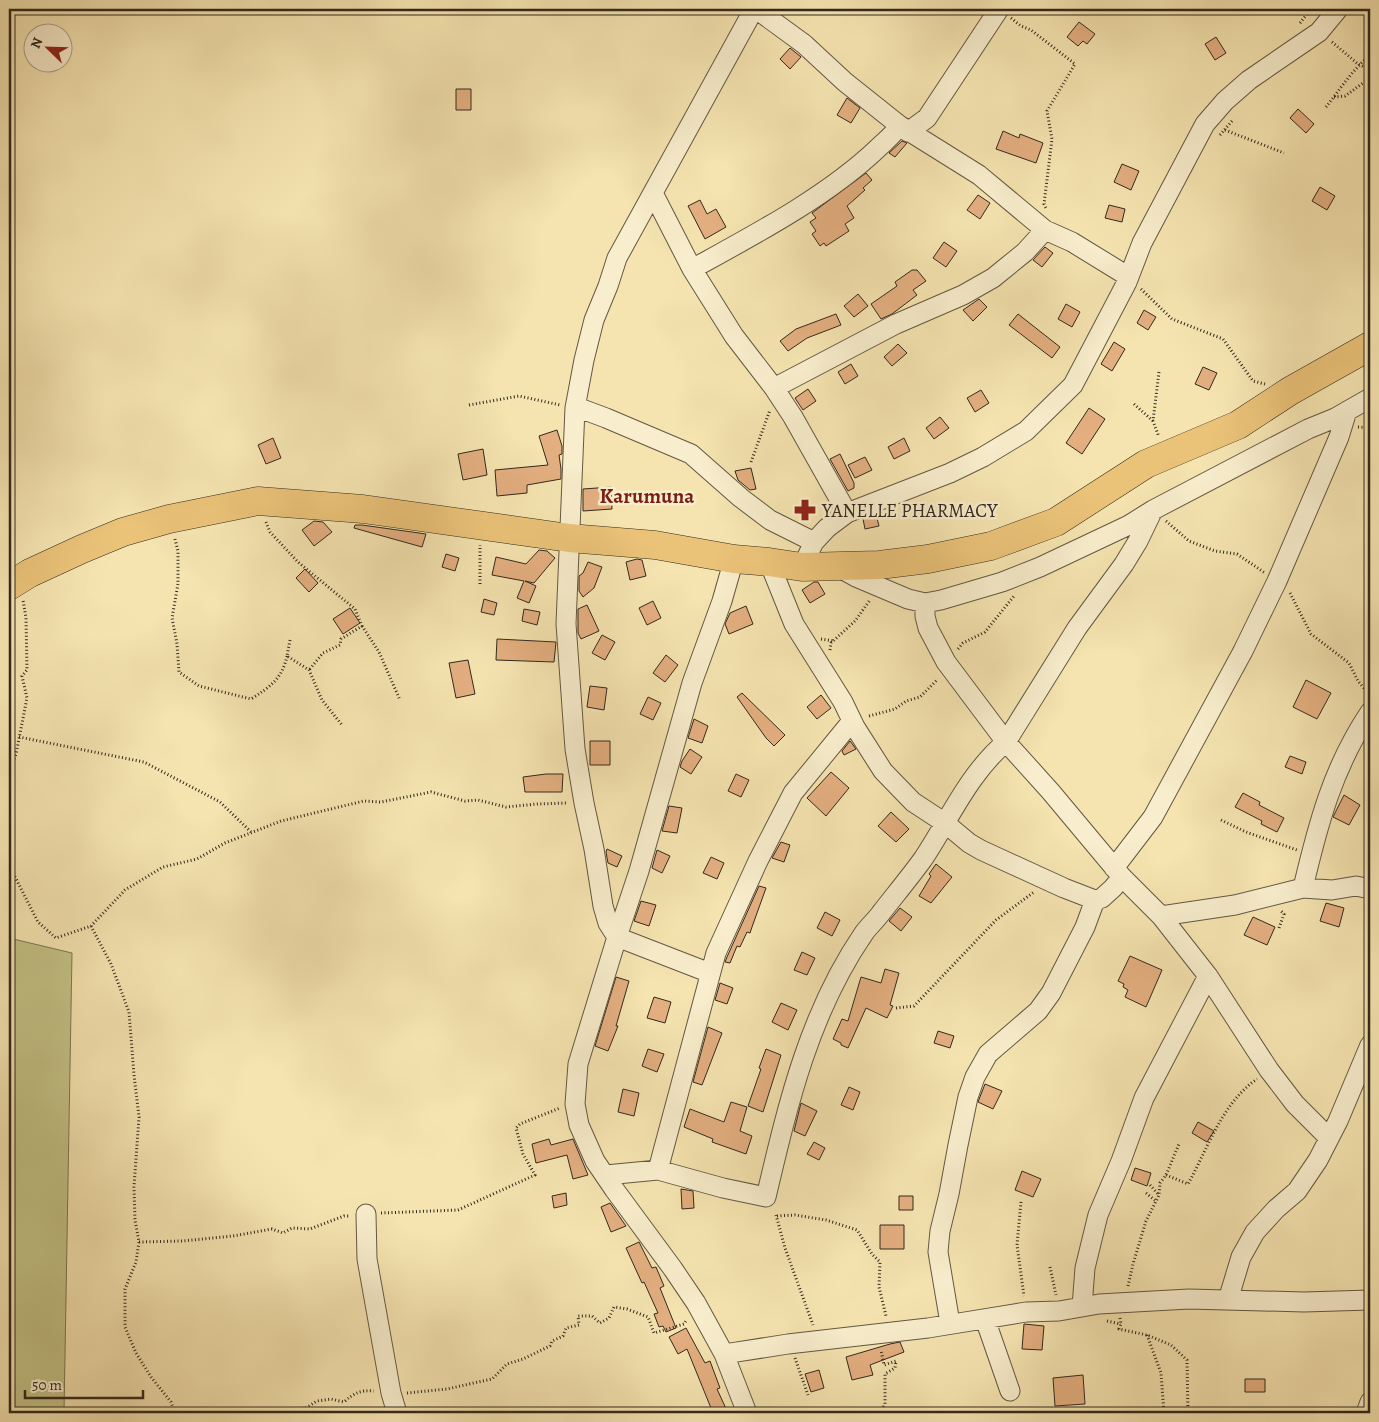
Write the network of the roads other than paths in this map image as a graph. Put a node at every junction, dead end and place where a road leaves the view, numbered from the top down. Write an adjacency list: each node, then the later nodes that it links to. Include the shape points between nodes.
1 (755, 9): 4 (street, via 804,44); 5 (street)
2 (1338, 9): 8 (street, via 1319,32 1249,80 1225,101 1211,131 1142,243)
3 (997, 12): 4 (street, via 927,118)
4 (904, 129): 6 (street, via 979,175); 7 (street, via 893,134 863,162 821,193)
5 (653, 193): 7 (street); 12 (street, via 617,258 594,320)
6 (1045, 230): 8 (street, via 1072,242); 10 (street, via 1025,252 993,278 896,324)
7 (692, 269): 10 (street, via 734,336)
8 (1128, 280): 15 (street, via 1073,385 1026,431 950,474)
9 (1370, 346): 20 (highway, via 1238,424 1146,464 1056,522 991,546 928,559)
10 (775, 390): 15 (street)
11 (1370, 398): 13 (street)
12 (575, 408): 16 (street); 17 (street, via 691,454 770,520)
13 (1347, 411): 14 (street); 28 (street, via 1339,437 1277,581 1243,651 1153,817)
14 (1158, 508): 23 (street, via 1040,567 1002,582); 26 (street, via 1124,564 1077,628)
15 (847, 513): 17 (street)
16 (569, 538): 18 (highway, via 655,545); 22 (highway, via 363,509 258,501 123,532); 33 (street, via 566,624 575,749 604,915)
17 (814, 542): 21 (street)
18 (734, 559): 19 (highway); 33 (street, via 692,683)
19 (769, 562): 21 (highway); 25 (street, via 794,624)
20 (837, 566): 21 (highway); 23 (street, via 908,599)
21 (802, 567)
22 (19, 580)
23 (925, 603): 26 (street, via 928,628 946,662)
24 (1370, 712): 29 (street, via 1340,764 1322,811)
25 (854, 724): 27 (street, via 883,771 913,802); 34 (street, via 793,793 758,861)
26 (1006, 742): 27 (street, via 981,768); 28 (street)
27 (946, 823): 31 (street, via 981,850); 38 (street, via 921,861 865,932 813,1028 787,1108 766,1197)
28 (1118, 873): 31 (street, via 1113,888); 32 (street)
29 (1302, 888): 30 (street, via 1332,890 1356,886); 32 (street, via 1235,905)
30 (1370, 889)
31 (1095, 900): 45 (street, via 1085,927 1051,993 1038,1011 988,1054 975,1077 940,1231 938,1252)
32 (1161, 916): 35 (street)
33 (617, 937): 34 (street); 39 (street, via 578,1064 575,1104 579,1124 595,1161)
34 (710, 973): 38 (street)
35 (1208, 976): 37 (street, via 1269,1070 1295,1104); 43 (street, via 1144,1098 1098,1215 1085,1268)
36 (1370, 1045): 37 (street)
37 (1329, 1138): 41 (street, via 1297,1191 1255,1232 1241,1257)
38 (658, 1170): 39 (street)
39 (606, 1175): 46 (street, via 696,1303)
40 (366, 1214): 49 (street, via 367,1259)
41 (1228, 1300): 42 (street); 43 (street, via 1168,1300)
42 (1370, 1300)
43 (1082, 1307): 44 (street)
44 (985, 1319): 45 (street); 47 (street)
45 (950, 1323): 46 (street)
46 (724, 1354): 50 (street)
47 (1010, 1391)
48 (1370, 1402): 51 (street)
49 (397, 1413)
50 (747, 1413)
51 (1366, 1413)

